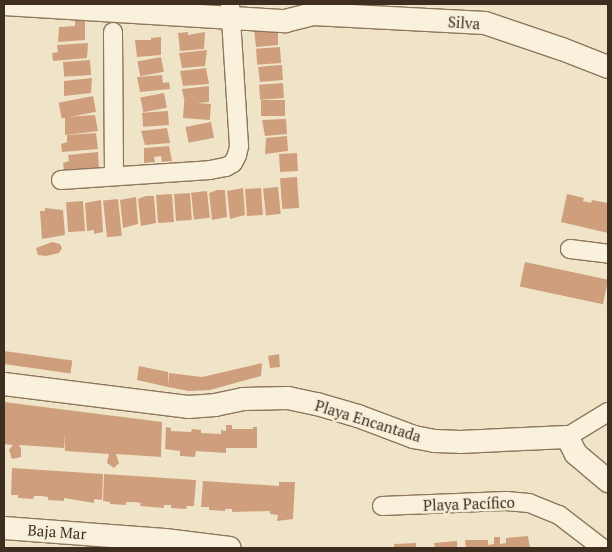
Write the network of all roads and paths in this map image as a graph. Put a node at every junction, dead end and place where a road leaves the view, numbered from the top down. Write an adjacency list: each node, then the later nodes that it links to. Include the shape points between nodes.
1 (4, 4): 3 (street)
2 (288, 4): 4 (street)
3 (230, 10): 4 (street, via 285,21); 7 (street, via 238,146 233,163 210,170)
4 (313, 14): 6 (street, Silva, via 484,23)
5 (112, 32): 7 (street)
6 (608, 67)
7 (114, 176): 8 (street)
8 (61, 180)
9 (570, 249): 10 (street)
10 (608, 254)
11 (4, 384): 13 (street, Playa Encantada, via 188,407 243,399 288,398 358,416 414,437 435,440 460,442)
12 (608, 412): 13 (street, Playa Encantada)
13 (568, 437): 14 (street, via 576,454)
14 (608, 481)
15 (382, 506): 18 (street, Playa Pacífico, via 529,503 559,515)
16 (4, 528): 17 (street, Baja Mar)
17 (230, 548)
18 (602, 548)

